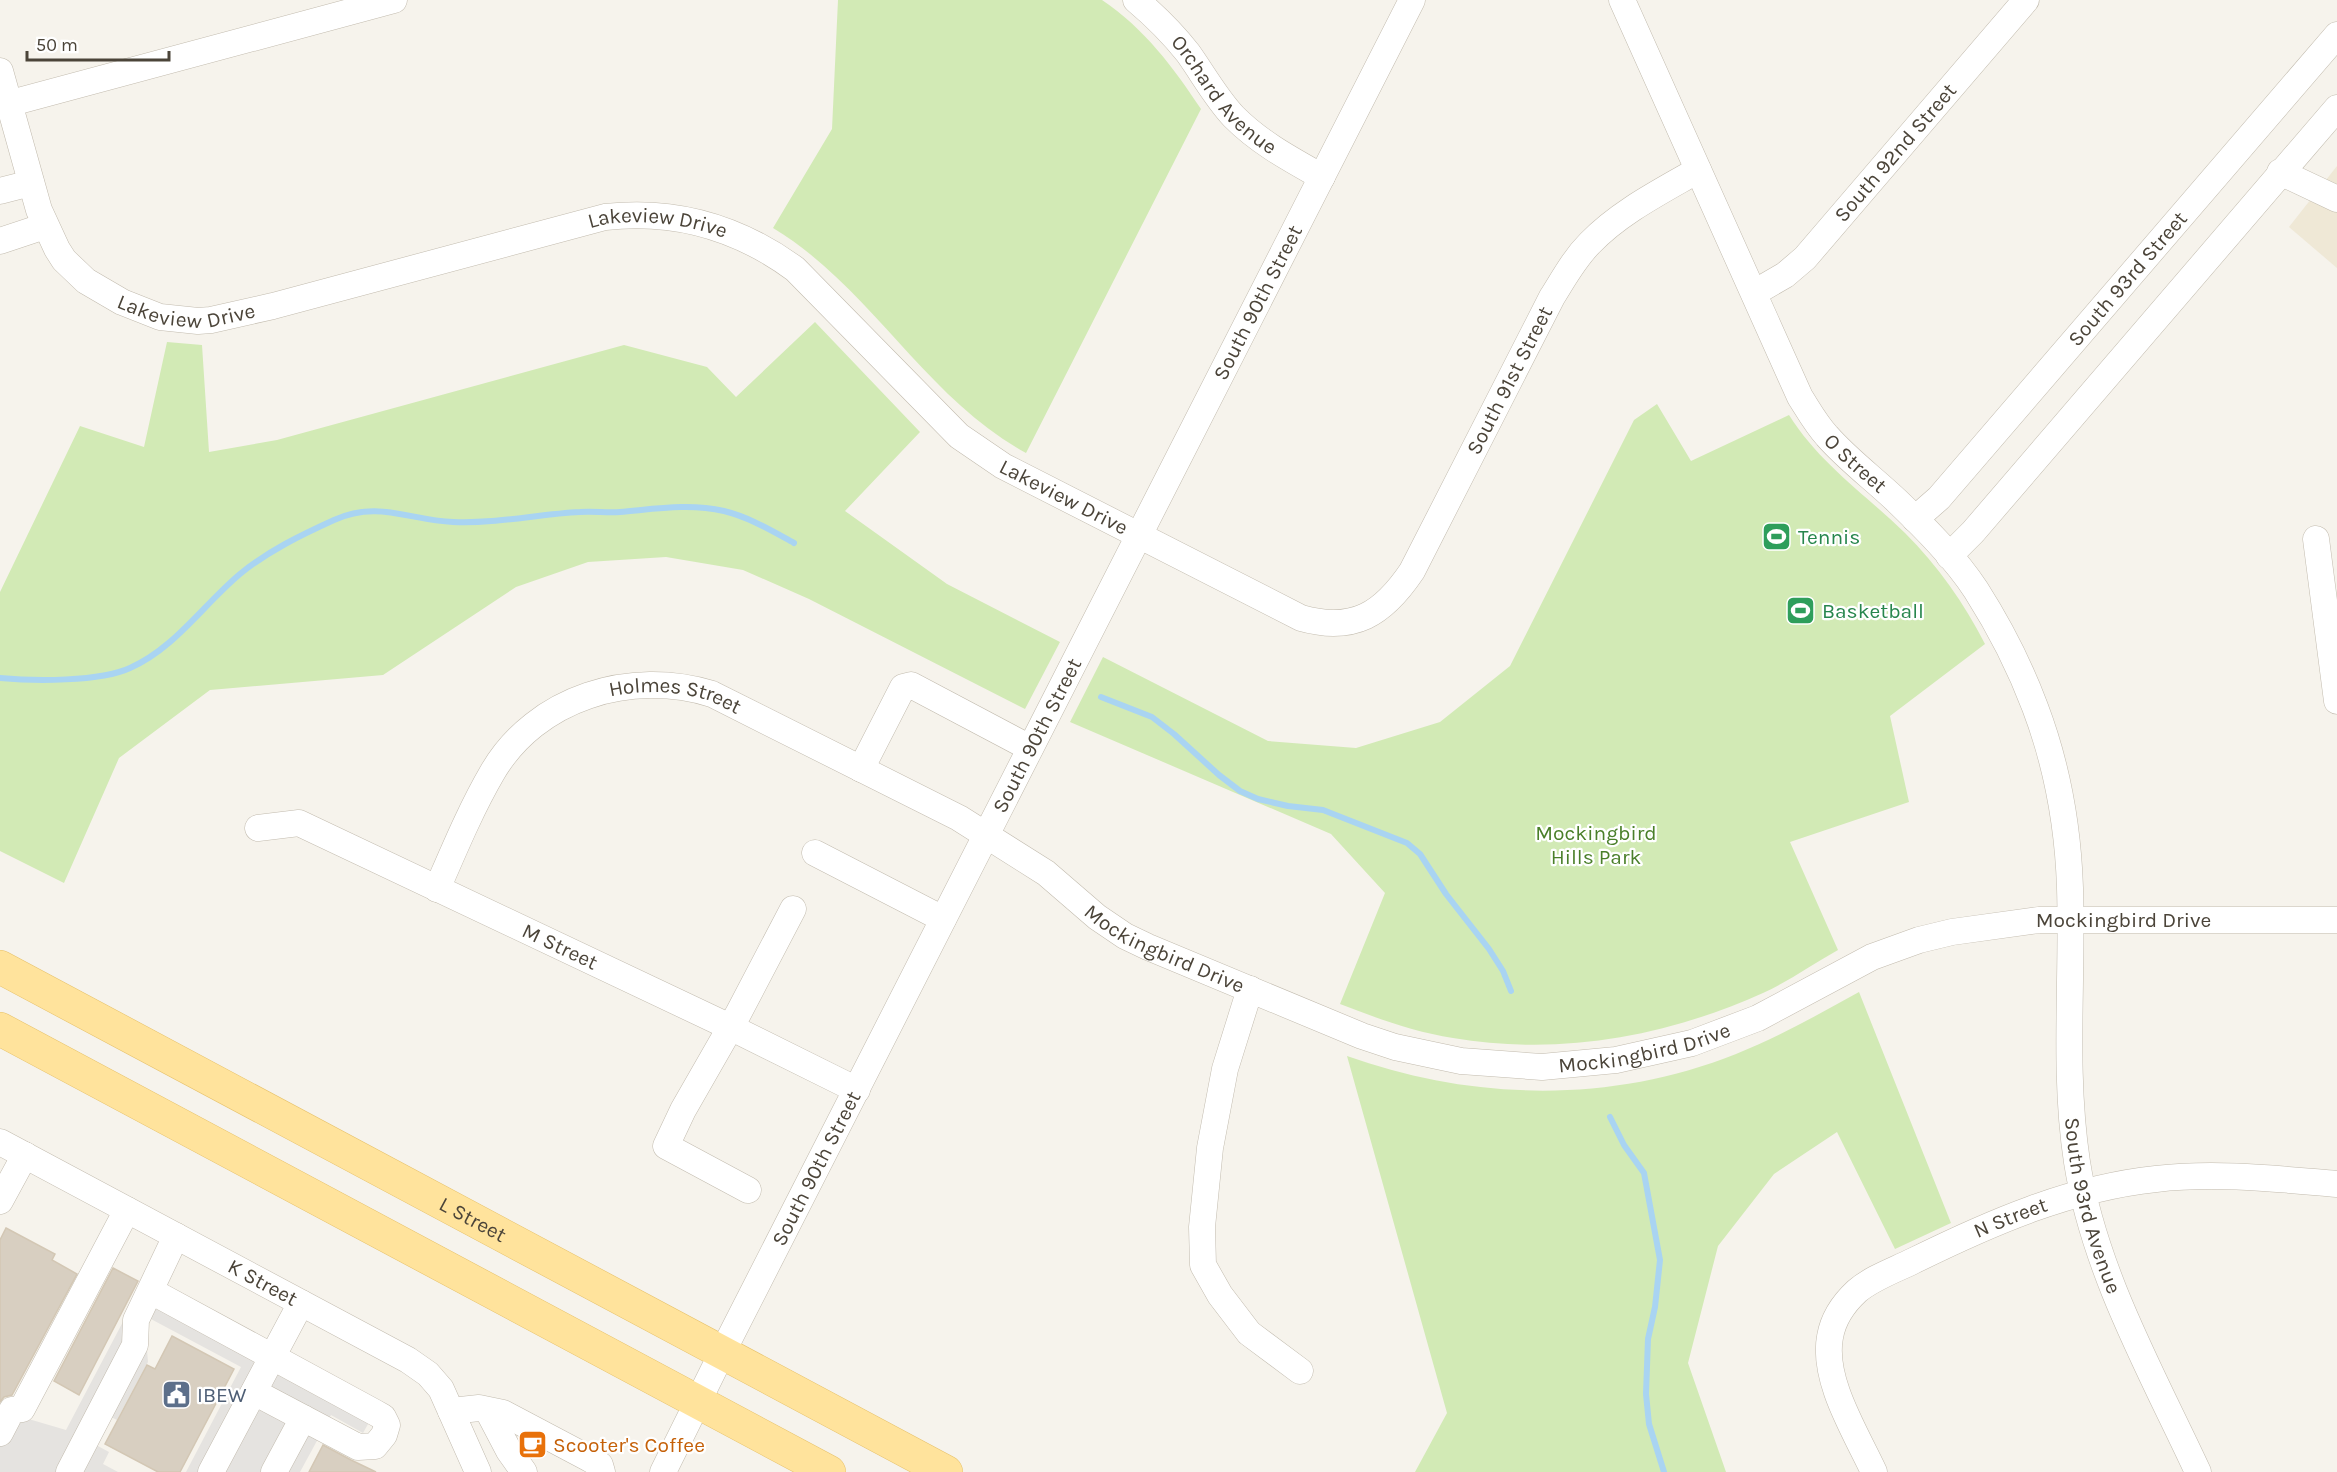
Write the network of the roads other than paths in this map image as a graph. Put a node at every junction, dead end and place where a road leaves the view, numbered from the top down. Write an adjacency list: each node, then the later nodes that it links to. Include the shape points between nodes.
1 (394, 0): 6 (street)
2 (1136, 0): 13 (street, Orchard Avenue, via 1164,25 1246,128 1279,153)
3 (1412, 0): 13 (street, South 90th Street)
4 (1622, 0): 11 (street, O Street)
5 (2026, 0): 19 (street, South 92nd Street, via 1804,258 1785,275)
6 (356, 5): 9 (street)
7 (2337, 35): 20 (street, South 93rd Street, via 1939,498)
8 (0, 71): 9 (street, Lakeview Drive)
9 (5, 104): 14 (street, Lakeview Drive)
10 (2337, 108): 12 (street)
11 (1698, 170): 19 (street, O Street); 24 (street, South 91st Street, via 1610,224 1571,266 1412,571 1386,604)
12 (2280, 172): 16 (street); 23 (street)
13 (1322, 177): 21 (street, South 90th Street)
14 (32, 183): 15 (street); 17 (street, Lakeview Drive)
15 (0, 192)
16 (2337, 199)
17 (45, 226): 18 (street); 21 (street, Lakeview Drive, via 64,260 86,281 138,310 198,321 273,306 605,217 649,214 714,226 747,238 795,269 975,448)
18 (0, 241)
19 (1754, 293): 20 (street, O Street, via 1800,397 1818,425)
20 (1915, 519): 23 (street, O Street)
21 (1138, 535): 24 (street, Lakeview Drive, via 1301,618 1336,624); 26 (street, South 90th Street)
22 (2316, 538): 25 (street)
23 (1949, 556): 34 (street, O Street, via 1976,590 2035,707 2064,815)
24 (1355, 621)
25 (2337, 700)
26 (1030, 748): 27 (street, via 911,685 903,687); 29 (street, South 90th Street)
27 (861, 769): 29 (street, Holmes Street); 31 (street, Holmes Street, via 700,691 657,684 591,694 556,709 531,727 506,753 492,773)
28 (258, 828): 31 (street, M Street, via 299,823)
29 (986, 834): 33 (street, South 90th Street); 37 (street, Mockingbird Drive, via 1046,873 1125,936)
30 (815, 853): 33 (street)
31 (437, 889): 38 (street, M Street)
32 (793, 909): 38 (street)
33 (943, 919): 40 (street, South 90th Street)
34 (2070, 920): 35 (street, Mockingbird Drive); 37 (street, Mockingbird Drive, via 1999,925 1919,940 1872,957 1721,1034 1653,1053 1583,1065 1502,1065 1428,1055 1362,1036); 45 (street, South 93rd Avenue, via 2072,1112)
35 (2337, 920)
36 (0, 967): 51 (main road, L Street)
37 (1250, 989): 53 (street, via 1226,1069 1210,1148 1202,1227 1203,1265 1220,1296 1249,1334)
38 (730, 1028): 40 (street, M Street); 44 (street, via 666,1146)
39 (0, 1029): 55 (main road)
40 (857, 1090): 51 (street, South 90th Street)
41 (12, 1149): 42 (street); 46 (street); 47 (street, K Street)
42 (0, 1172)
43 (2337, 1184): 45 (street, N Street, via 2189,1177 2110,1186)
44 (748, 1190)
45 (2084, 1193): 69 (street, N Street, via 2017,1213 1868,1284 1842,1307 1830,1336 1831,1378); 70 (street, South 93rd Avenue, via 2117,1297)
46 (0, 1201)
47 (127, 1210): 48 (street, K Street); 59 (street, via 22,1409 12,1410)
48 (176, 1236): 49 (street); 50 (street, K Street)
49 (151, 1291): 52 (street); 61 (street, via 136,1320 135,1345)
50 (301, 1303): 52 (street); 57 (street, K Street, via 428,1374 441,1389)
51 (722, 1353): 55 (street, South 90th Street); 68 (main road, L Street)
52 (273, 1357): 54 (street); 58 (street, via 383,1417 387,1425 380,1441 367,1448)
53 (1300, 1371)
54 (254, 1392): 58 (street); 62 (street)
55 (698, 1402): 66 (street, South 90th Street); 67 (main road)
56 (488, 1411): 57 (street, via 479,1408); 64 (street); 65 (street, via 503,1413 590,1459)
57 (451, 1412): 60 (street, K Street)
58 (303, 1418): 63 (street)
59 (0, 1433)
60 (470, 1466)
61 (69, 1472)
62 (211, 1472)
63 (274, 1472)
64 (524, 1472)
65 (602, 1472)
66 (663, 1472)
67 (829, 1472)
68 (946, 1472)
69 (1874, 1472)
70 (2198, 1472)

